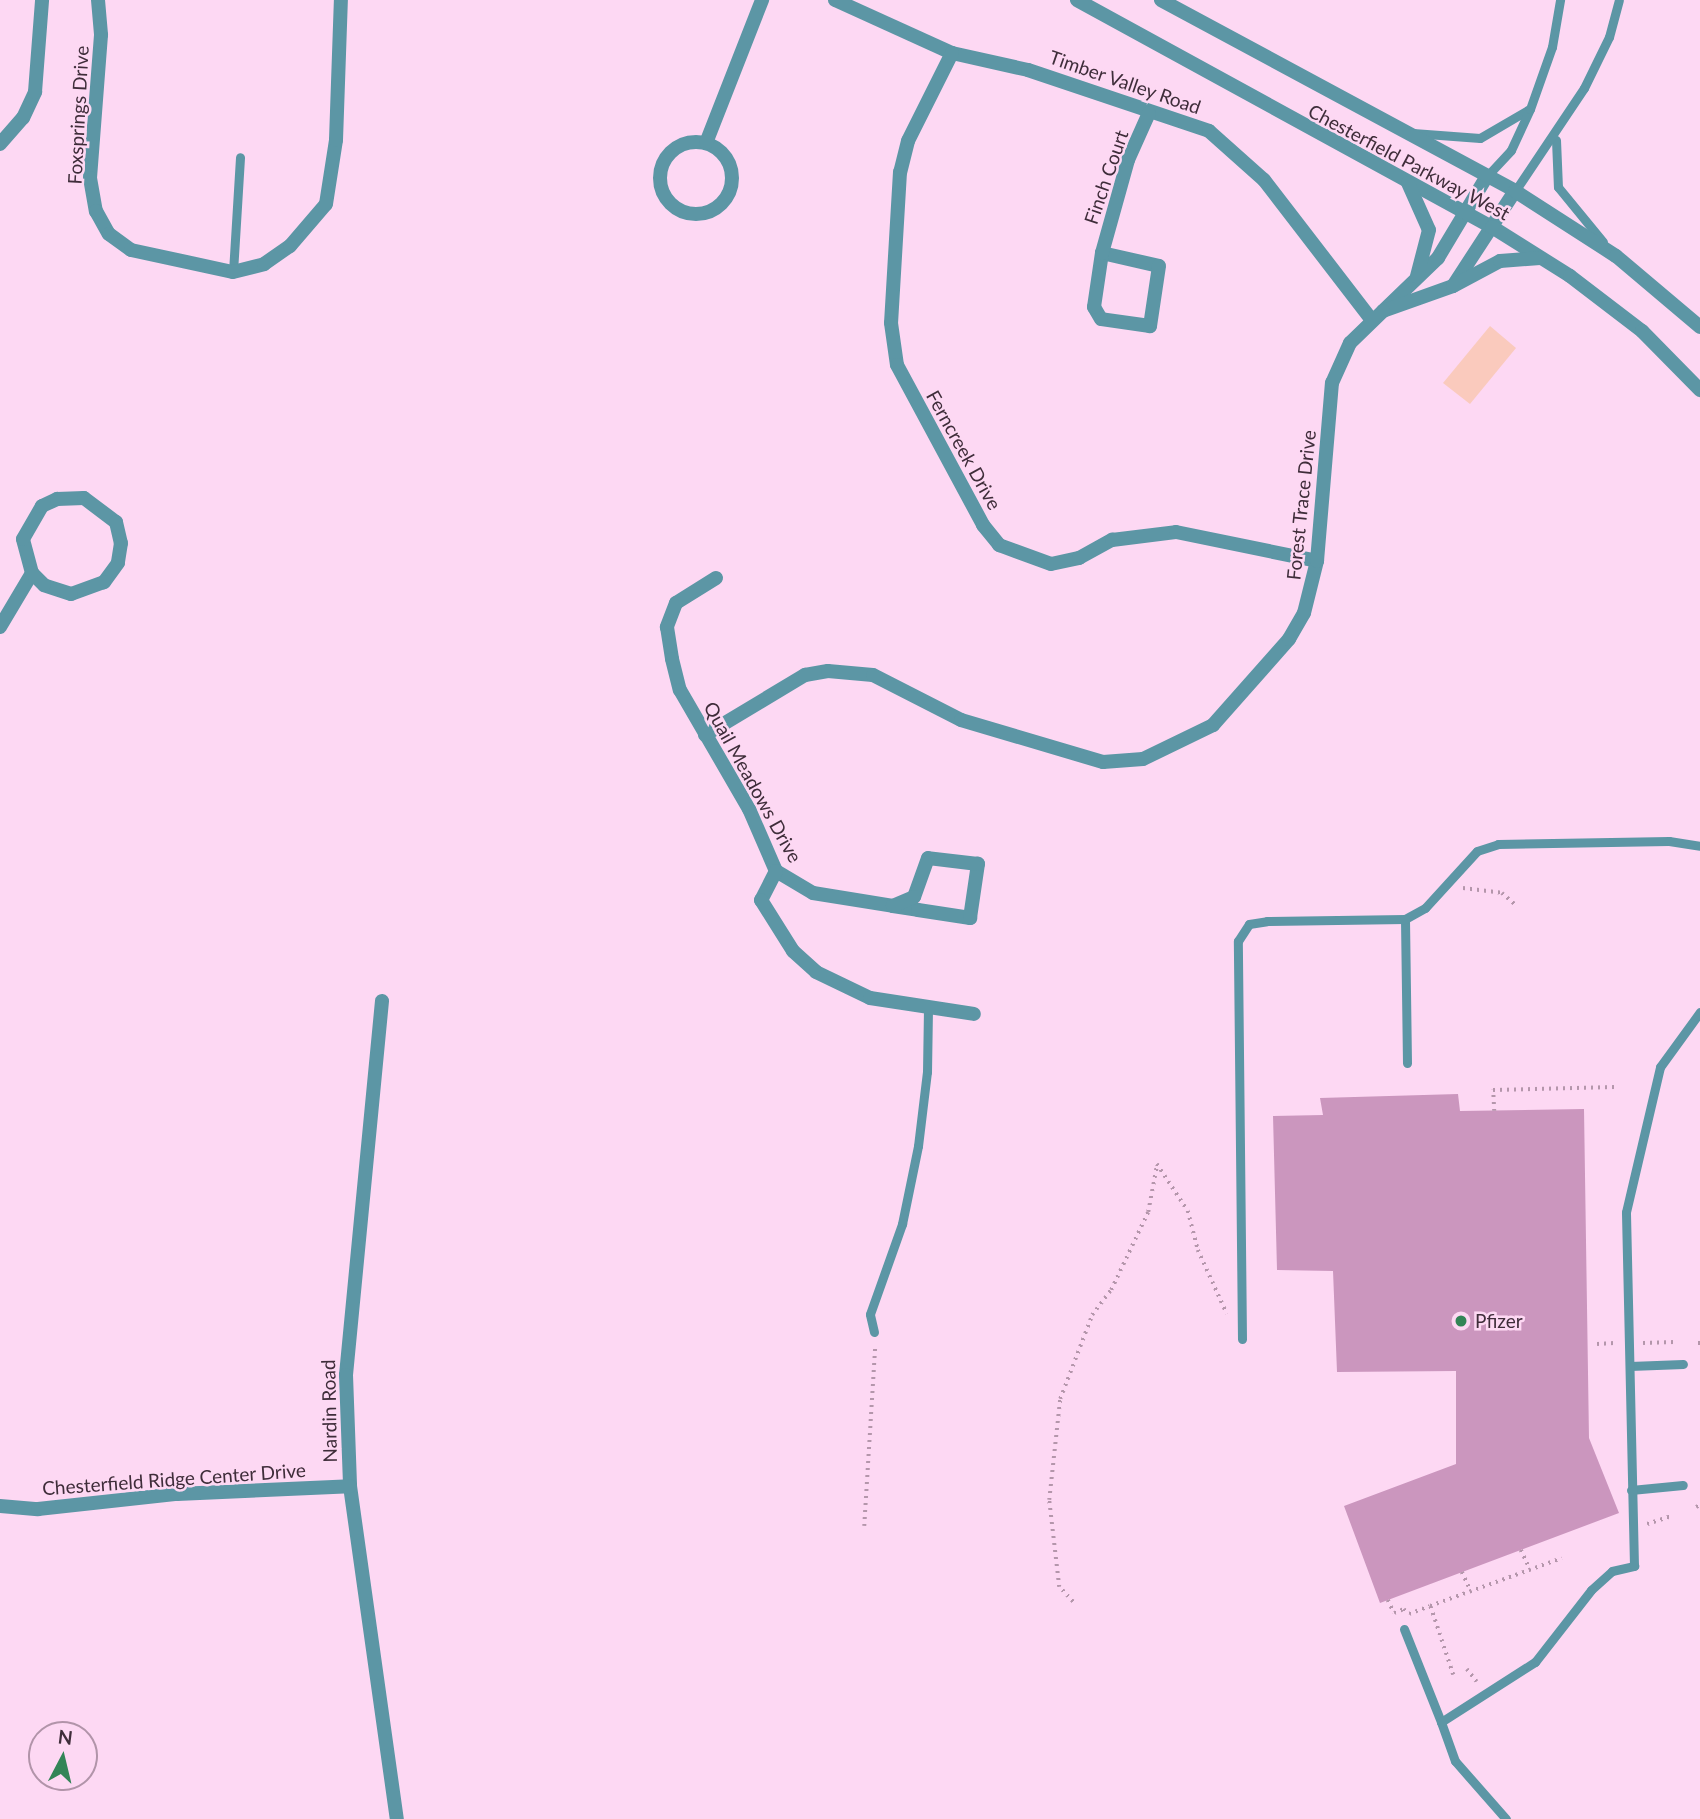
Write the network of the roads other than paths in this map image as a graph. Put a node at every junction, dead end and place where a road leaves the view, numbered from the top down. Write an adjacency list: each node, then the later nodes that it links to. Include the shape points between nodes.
1 (42, 0): 16 (street, via 35,92 23,118)
2 (97, 0): 26 (street, Foxsprings Drive, via 101,35 90,178 96,211 109,234 131,250)
3 (341, 0): 26 (street, Foxsprings Drive, via 336,140 326,204 290,246 264,264)
4 (762, 0): 15 (street)
5 (835, 0): 10 (street, Timber Valley Road)
6 (1077, 0): 19 (street, Chesterfield Parkway West)
7 (1161, 0): 13 (street, Chesterfield Parkway West)
8 (1560, 0): 11 (lane, via 1552,47)
9 (1619, 0): 14 (lane, via 1609,37)
10 (952, 53): 12 (street, Timber Valley Road, via 1028,70); 32 (street, Ferncreek Drive, via 908,141 900,172 891,323 897,365 983,525 999,545 1051,564 1079,558 1112,540 1176,532)
11 (1530, 109): 13 (lane, via 1480,138); 18 (lane, via 1511,150)
12 (1149, 113): 23 (street, Finch Court, via 1128,160); 29 (street, Timber Valley Road, via 1209,131 1239,153)
13 (1408, 133): 18 (street, Chesterfield Parkway West)
14 (1556, 138): 20 (lane); 24 (lane, via 1558,187)
15 (706, 143): 15 (street, via 724,154 732,185 716,209 685,213 666,199 661,166 681,144)
16 (0, 144)
17 (240, 157): 26 (lane)
18 (1487, 176): 20 (street, Chesterfield Parkway West); 21 (street, Forest Trace Drive)
19 (1408, 182): 21 (street, Chesterfield Parkway West); 27 (street, via 1429,230)
20 (1515, 191): 22 (street); 24 (street, Chesterfield Parkway West)
21 (1464, 212): 22 (street, Chesterfield Parkway West); 27 (street, Forest Trace Drive, via 1438,258)
22 (1492, 226): 25 (street, Chesterfield Parkway West); 28 (street)
23 (1102, 253): 23 (street, Finch Court, via 1096,314 1150,326 1159,266)
24 (1616, 256): 30 (street, Chesterfield Parkway West)
25 (1541, 258): 28 (street, via 1500,261); 31 (street, Chesterfield Parkway West, via 1642,331)
26 (233, 272)
27 (1417, 276): 29 (street, Forest Trace Drive)
28 (1453, 286): 29 (street)
29 (1377, 315): 32 (street, Forest Trace Drive, via 1350,343 1332,383)
30 (1700, 327)
31 (1700, 390)
32 (1317, 561): 36 (street, Forest Trace Drive, via 1304,613 1268,666 1213,725 1143,759 1103,762 1072,754 961,720 938,703 873,675 850,671 805,675)
33 (32, 573): 33 (street, via 23,539 42,506 57,499 84,498 116,522 121,543 118,563 104,582 71,594 44,585); 35 (street)
34 (716, 578): 36 (street, Quail Meadows Drive, via 676,603 667,626 680,690)
35 (0, 627)
36 (705, 735): 38 (street, Quail Meadows Drive, via 749,809)
37 (1700, 846): 40 (lane, via 1669,841 1498,844 1477,851 1425,908)
38 (776, 871): 39 (street, Quail Meadows Drive, via 813,893); 42 (street, via 761,900 793,951 816,972 870,998)
39 (892, 906): 39 (street, Quail Meadows Drive, via 970,918 978,864 928,858 921,887)
40 (1405, 919): 45 (lane); 47 (lane, via 1267,921 1249,924 1238,940)
41 (382, 1002): 51 (street, Nardin Road, via 348,1339)
42 (928, 1007): 44 (street); 46 (lane, via 928,1072 918,1146 901,1224 870,1314)
43 (1700, 1012): 49 (lane, via 1660,1067 1638,1145 1626,1212)
44 (974, 1014)
45 (1407, 1063)
46 (874, 1332)
47 (1242, 1339)
48 (1684, 1364): 49 (lane)
49 (1630, 1366): 52 (lane)
50 (1683, 1485): 52 (lane)
51 (350, 1486): 53 (street, Chesterfield Ridge Center Drive, via 177,1494 38,1509); 56 (street, Nardin Road)
52 (1631, 1490): 55 (lane, via 1634,1566 1612,1571 1591,1590 1535,1662)
53 (0, 1506)
54 (1404, 1629): 55 (lane)
55 (1441, 1723): 57 (lane, via 1455,1761)
56 (397, 1819)
57 (1506, 1819)

